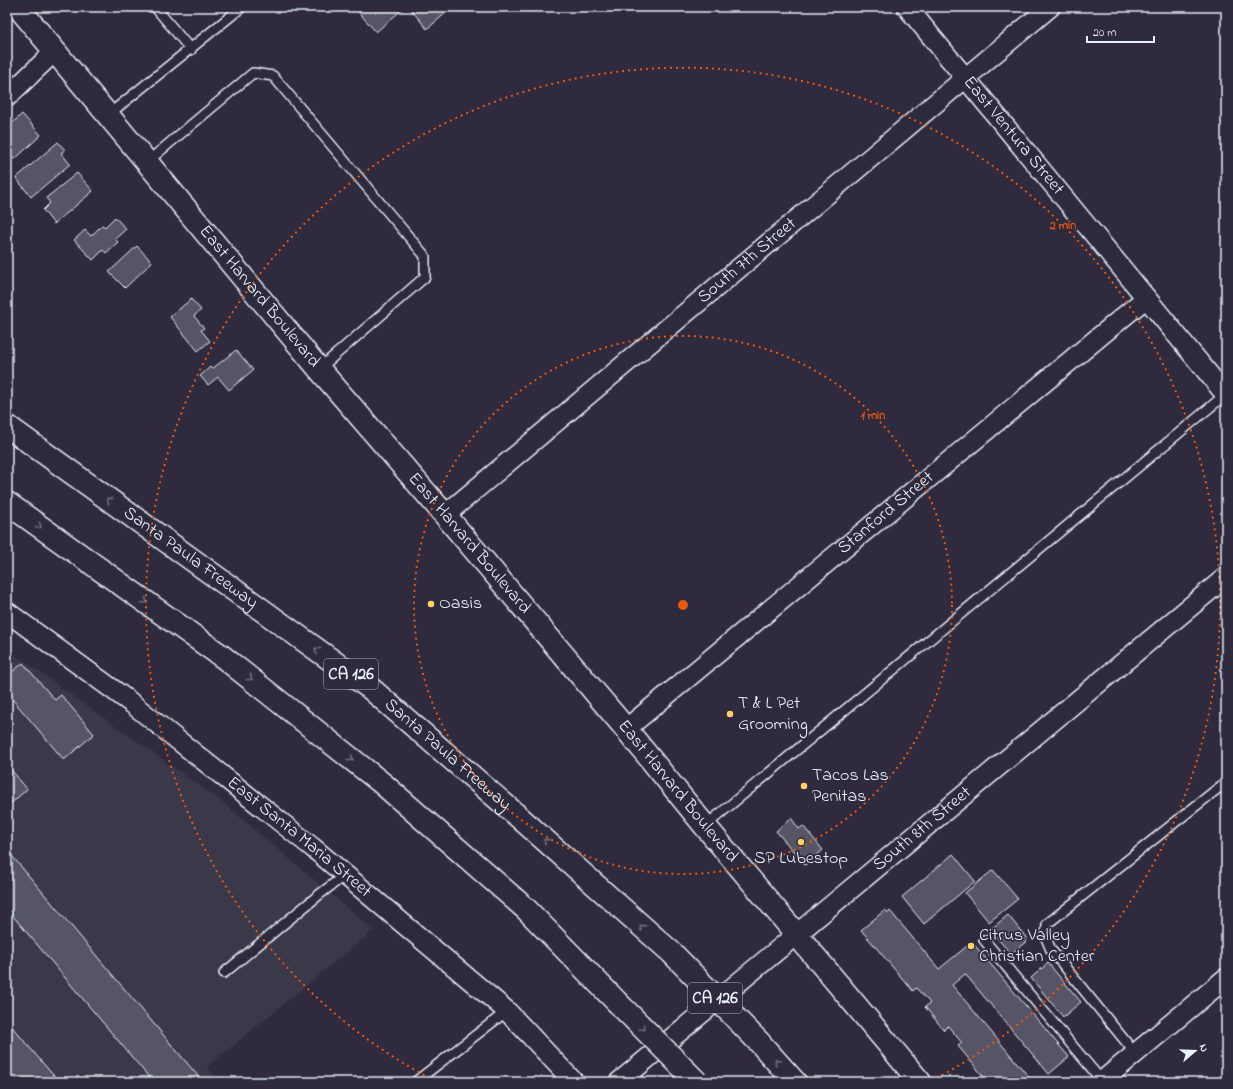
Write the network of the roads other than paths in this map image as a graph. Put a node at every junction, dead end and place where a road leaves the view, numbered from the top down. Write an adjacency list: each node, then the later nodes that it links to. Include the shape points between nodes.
1 (18, 7): 7 (main road, East Harvard Boulevard)
2 (155, 7): 6 (lane)
3 (242, 7): 6 (lane)
4 (907, 7): 8 (street, East Ventura Street)
5 (1050, 7): 8 (street, South 7th Street)
6 (191, 50): 10 (lane)
7 (55, 51): 9 (street); 10 (main road, East Harvard Boulevard)
8 (966, 79): 12 (street, East Ventura Street); 17 (street, South 7th Street)
9 (7, 98)
10 (108, 116): 11 (main road, East Harvard Boulevard)
11 (147, 162): 13 (main road, East Harvard Boulevard); 13 (lane, via 253,73 273,76 425,256 425,277)
12 (1146, 298): 14 (street, East Ventura Street); 20 (street, Stanford Street)
13 (319, 369): 17 (main road, East Harvard Boulevard)
14 (1226, 394): 22 (lane)
15 (7, 426): 34 (main road, Santa Paula Freeway / CA 126, one-way to 15, bridge, via 672,953 370,688)
16 (7, 503): 33 (main road, one-way to 33, bridge, via 223,657 383,784 526,909)
17 (445, 515): 20 (main road, East Harvard Boulevard)
18 (1226, 577): 24 (street, South 8th Street)
19 (7, 612): 23 (street, East Santa Maria Street, via 130,702)
20 (626, 729): 22 (main road, East Harvard Boulevard)
21 (1226, 782): 29 (lane, via 1047,924 1046,938 1051,950)
22 (705, 826): 24 (main road, East Harvard Boulevard)
23 (345, 875): 26 (lane); 28 (street, East Santa Maria Street)
24 (798, 935): 32 (street, South 8th Street); 35 (main road, East Harvard Boulevard)
25 (984, 940): 36 (lane)
26 (224, 973)
27 (1226, 978): 29 (street)
28 (507, 1011): 30 (lane); 31 (street, East Santa Maria Street)
29 (1135, 1054): 36 (street)
30 (415, 1082)
31 (574, 1082)
32 (619, 1082)
33 (697, 1082)
34 (795, 1082)
35 (920, 1082)
36 (1101, 1082)

